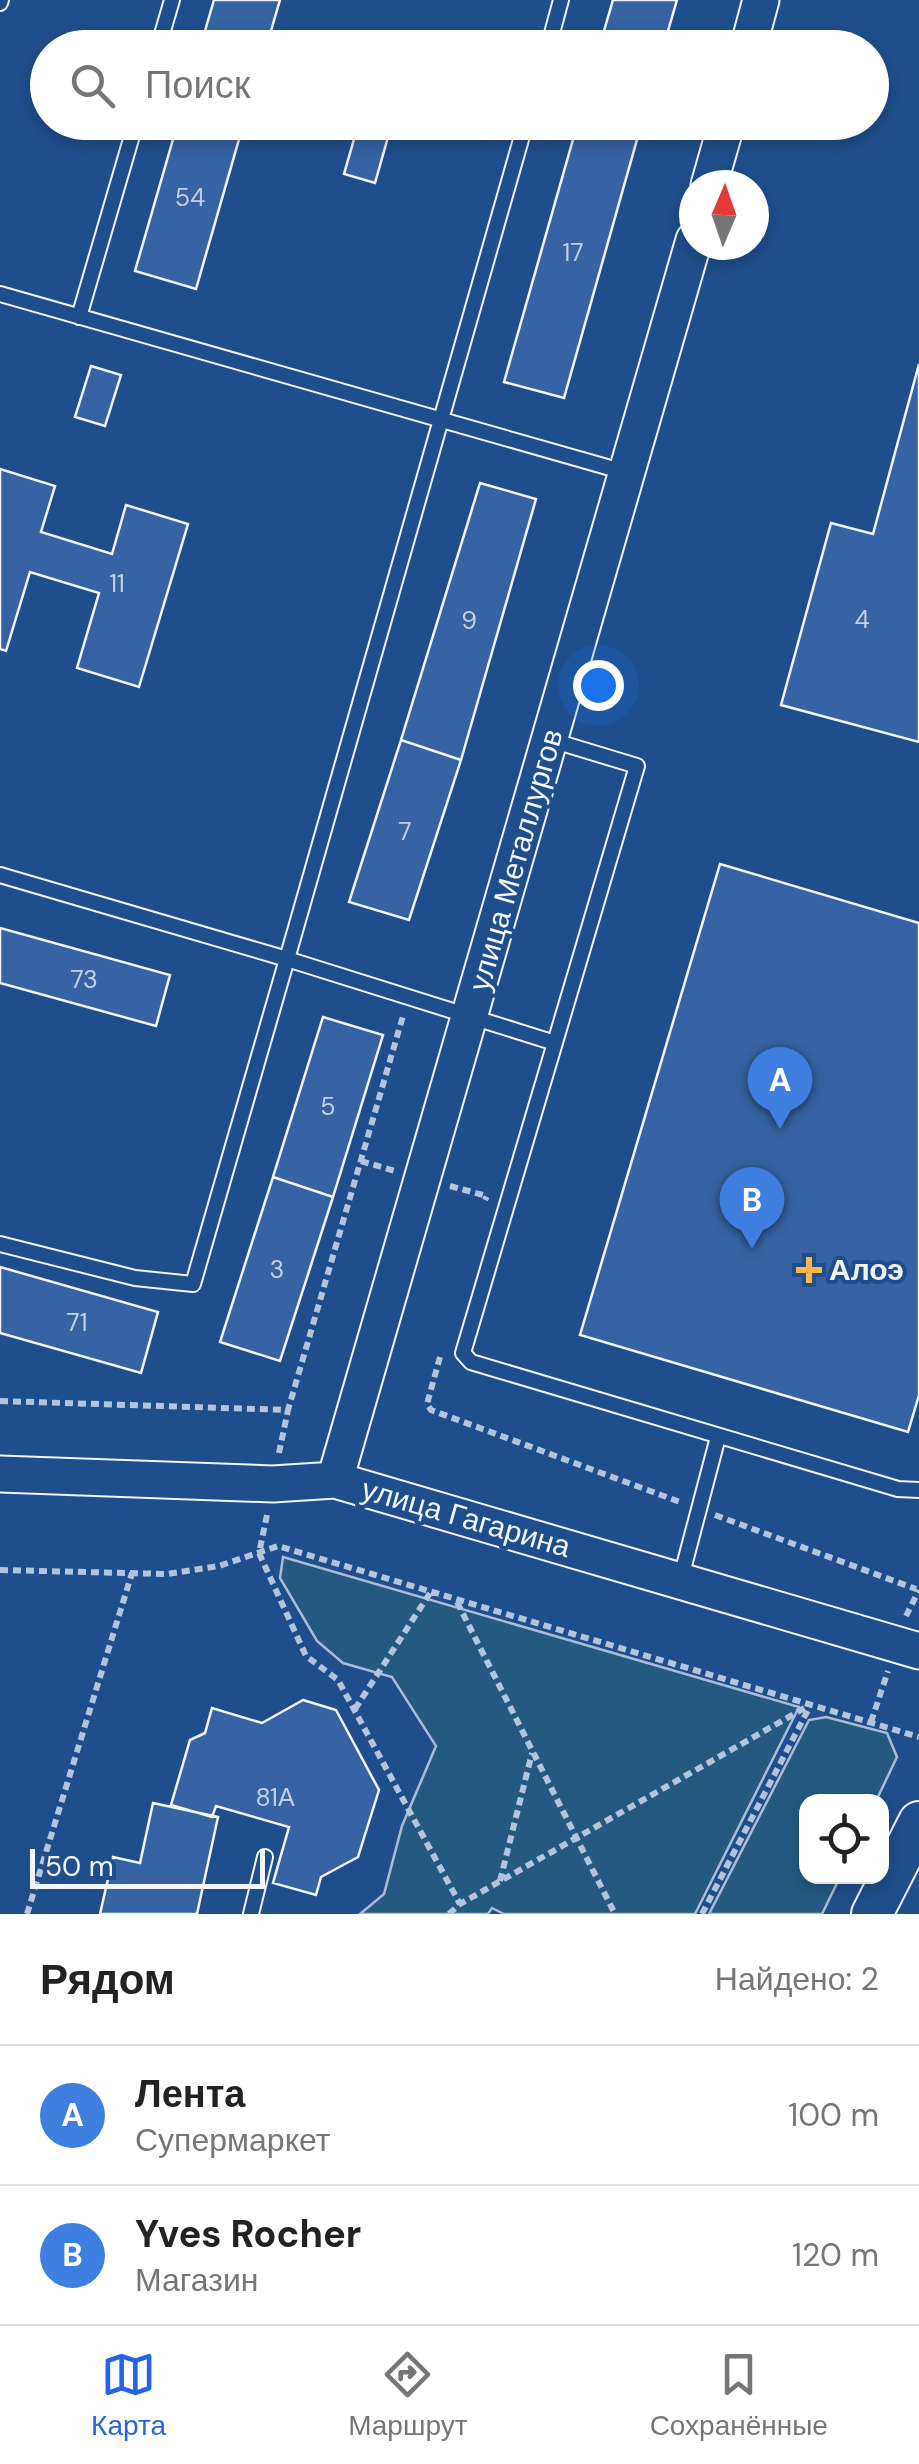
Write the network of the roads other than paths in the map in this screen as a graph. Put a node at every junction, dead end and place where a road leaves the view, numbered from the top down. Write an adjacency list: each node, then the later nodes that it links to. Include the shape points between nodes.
1 (172, 0): 4 (lane)
2 (562, 0): 5 (lane)
3 (761, 0): 6 (street)
4 (163, 30)
5 (553, 30)
6 (753, 30)
7 (131, 140): 13 (lane)
8 (521, 140): 14 (lane)
9 (722, 140): 10 (street)
10 (713, 170)
11 (688, 260): 15 (street, улица Металлургов)
12 (0, 294): 13 (lane)
13 (80, 316): 14 (lane)
14 (439, 419): 15 (lane); 18 (lane)
15 (629, 473): 16 (street, улица Металлургов)
16 (551, 740): 19 (street, улица Металлургов); 20 (lane, via 637,766)
17 (0, 876): 18 (lane)
18 (286, 959): 19 (lane); 21 (lane, via 193,1284 134,1278)
19 (470, 1014): 20 (lane); 24 (street, улица Металлургов)
20 (555, 1043): 22 (lane, via 463,1353 471,1362)
21 (0, 1244)
22 (718, 1436): 25 (lane); 26 (lane)
23 (0, 1474): 24 (street, улица Гагарина, via 273,1484)
24 (334, 1480): 26 (street, улица Гагарина)
25 (919, 1490)
26 (680, 1581): 27 (street, улица Гагарина)
27 (919, 1651)
28 (919, 1822): 31 (main road)
29 (265, 1857): 30 (lane)
30 (251, 1914)
31 (872, 1914)

